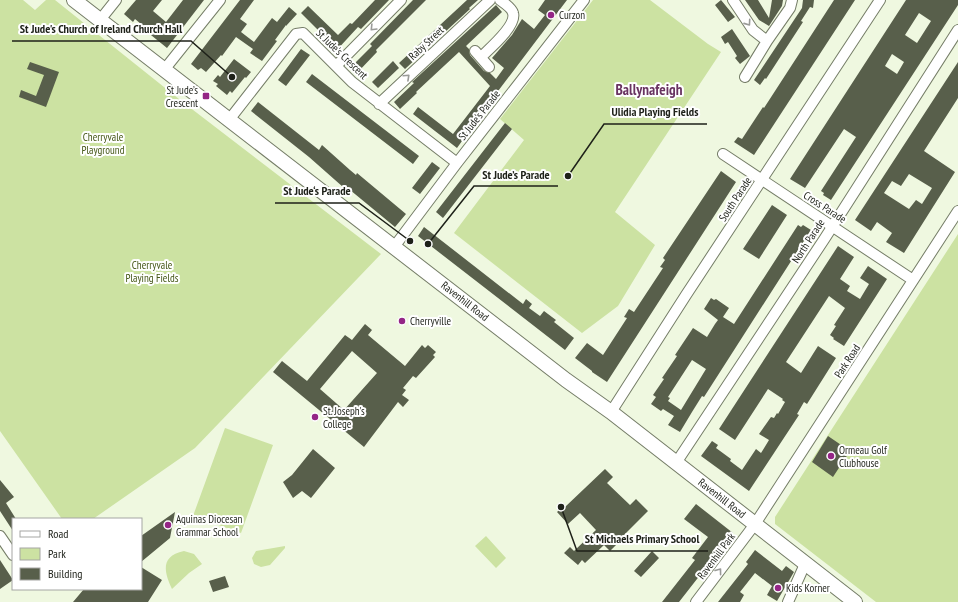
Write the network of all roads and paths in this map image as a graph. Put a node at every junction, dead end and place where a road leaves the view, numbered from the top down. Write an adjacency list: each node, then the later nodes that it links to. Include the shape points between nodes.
1 (74, 0): 11 (main road, Ravenhill Road)
2 (116, 0): 11 (street)
3 (220, 0): 16 (street)
4 (400, 0): 14 (street, one-way to 14)
5 (490, 0): 18 (street, Raby Street, one-way to 5)
6 (500, 0): 15 (street, via 512,9 514,19 504,34 478,54)
7 (584, 0): 21 (street, St Jude's Parade)
8 (733, 0): 13 (street, one-way to 13, via 753,30)
9 (792, 0): 13 (street, via 790,8)
10 (880, 0): 22 (street, South Parade)
11 (100, 20): 16 (main road, Ravenhill Road)
12 (958, 30): 24 (street, North Parade)
13 (767, 41): 17 (street)
14 (336, 66): 18 (street, St Jude's Crescent); 19 (street, St Jude's Crescent, via 306,36 296,34)
15 (489, 67)
16 (164, 70): 19 (main road, Ravenhill Road)
17 (745, 77)
18 (379, 104): 21 (street, St Jude's Crescent)
19 (230, 120): 25 (main road, Ravenhill Road)
20 (723, 154): 22 (street, Cross Parade)
21 (457, 163): 25 (street, St Jude's Parade)
22 (762, 180): 24 (street, Cross Parade); 27 (street, South Parade)
23 (958, 211): 26 (street, Park Road)
24 (832, 226): 26 (street, Cross Parade); 28 (street, North Parade)
25 (394, 246): 27 (main road, Ravenhill Road)
26 (913, 280): 29 (street, Park Road)
27 (610, 412): 28 (main road, Ravenhill Road)
28 (676, 463): 29 (main road, Ravenhill Road)
29 (755, 524): 32 (main road, Ravenhill Road); 33 (street, Ravenhill Park, one-way to 29)
30 (1, 540): 31 (street)
31 (12, 555)
32 (806, 564): 34 (street); 35 (main road, Ravenhill Road)
33 (696, 602)
34 (788, 602)
35 (855, 602)

